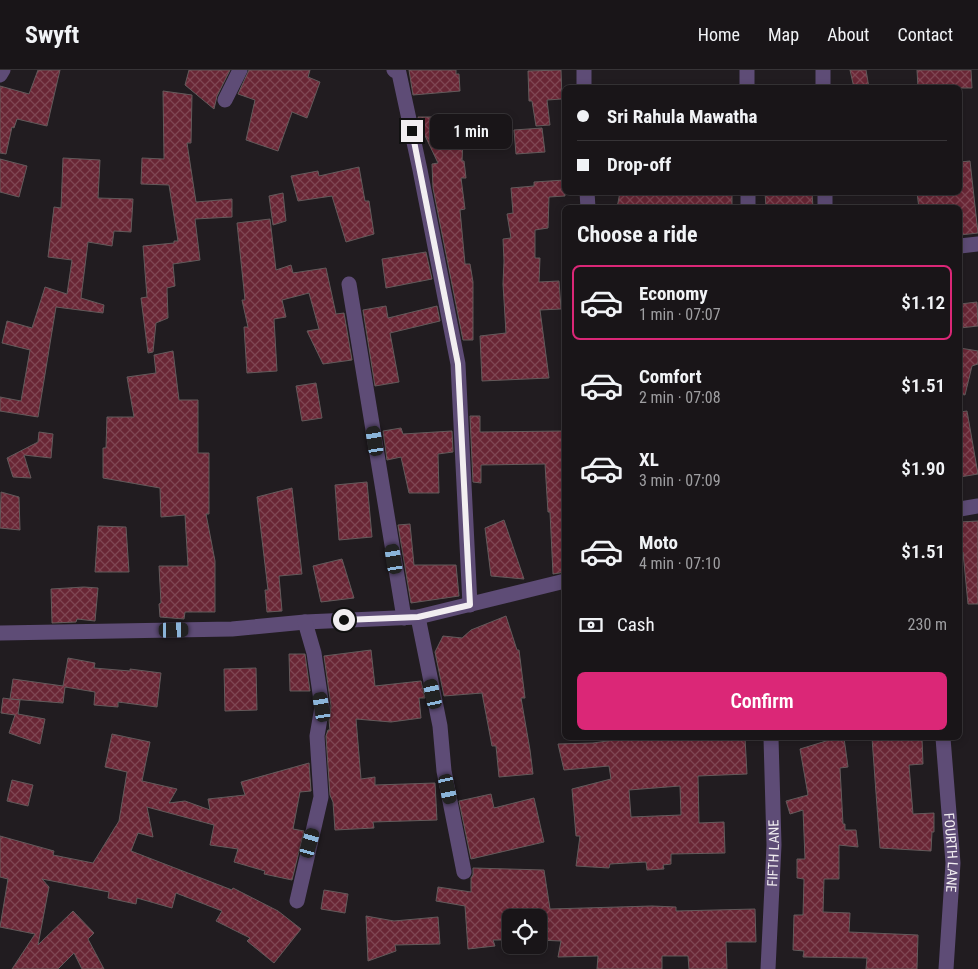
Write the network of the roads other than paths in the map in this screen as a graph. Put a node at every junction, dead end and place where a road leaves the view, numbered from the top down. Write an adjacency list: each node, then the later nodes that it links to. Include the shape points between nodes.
1 (3, 70): 7 (street)
2 (240, 70): 11 (street)
3 (394, 70): 18 (street, via 399,72 458,364)
4 (584, 70): 8 (street)
5 (747, 70): 9 (street)
6 (823, 70): 10 (street)
7 (0, 75)
8 (584, 85)
9 (747, 85)
10 (823, 85)
11 (225, 100)
12 (978, 244): 13 (street)
13 (962, 246)
14 (349, 284): 19 (street)
15 (978, 506): 16 (street)
16 (962, 509)
17 (562, 582): 18 (street)
18 (470, 605): 19 (street)
19 (411, 617): 20 (street); 24 (street, via 440,726 444,771)
20 (305, 622): 21 (street, via 232,629); 25 (street, via 314,653 322,707 318,736 320,797)
21 (0, 633)
22 (771, 740): 26 (street, FIFTH LANE, via 774,845)
23 (943, 740): 27 (street, FOURTH LANE, via 953,863)
24 (464, 872)
25 (297, 901)
26 (768, 969)
27 (946, 969)

